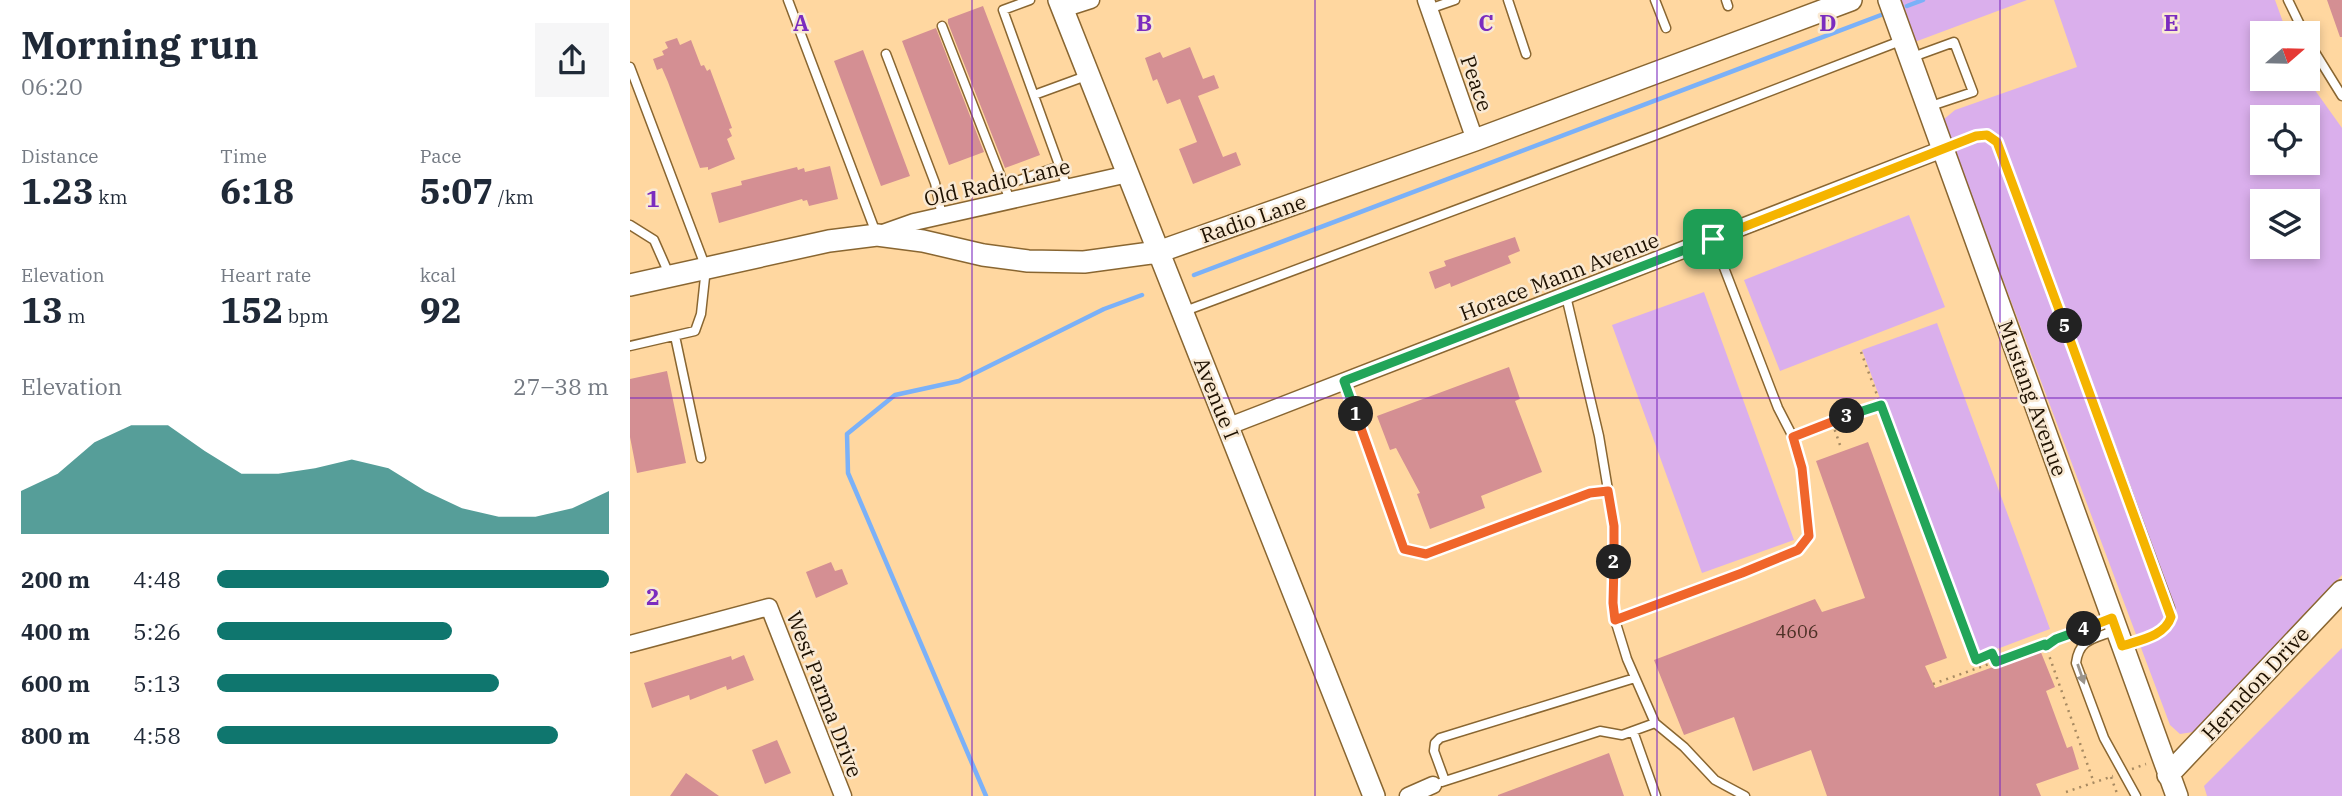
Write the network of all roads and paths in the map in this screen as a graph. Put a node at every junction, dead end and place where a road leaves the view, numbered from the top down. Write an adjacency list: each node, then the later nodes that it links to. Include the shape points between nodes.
1 (788, 0): 32 (lane)
2 (1030, 0): 21 (lane, via 1003,10)
3 (1091, 0): 10 (street)
4 (1455, 0): 11 (lane)
5 (1508, 0): 17 (lane)
6 (1655, 0): 14 (lane)
7 (1851, 0): 24 (street, Radio Lane)
8 (1889, 0): 15 (street, Mustang Avenue)
9 (2288, 0): 12 (lane)
10 (1061, 4): 20 (street, Avenue I)
11 (1427, 4): 24 (street, Peace)
12 (2298, 21)
13 (942, 26): 29 (lane)
14 (1665, 28)
15 (1907, 49): 23 (street, Mustang Avenue); 23 (lane, via 1954,42 1973,92); 39 (lane, via 1651,137)
16 (886, 54): 30 (lane, via 935,183)
17 (1526, 54)
18 (2320, 60): 22 (lane)
19 (630, 67): 35 (lane)
20 (1089, 75): 21 (lane); 27 (street, Avenue I)
21 (1034, 95): 26 (lane)
22 (2342, 96)
23 (1928, 108): 25 (street, Mustang Avenue)
24 (1475, 140): 34 (street, Radio Lane)
25 (1943, 149): 33 (street, Horace Mann Avenue); 53 (street, Mustang Avenue); 53 (lane, via 1976,136 1987,135 1997,142 2170,608 2168,626 2157,634)
26 (1060, 166): 28 (lane); 29 (lane)
27 (1129, 174): 28 (street, Old Radio Lane); 34 (street, Avenue I)
28 (1068, 187): 29 (street, Old Radio Lane)
29 (1007, 193): 30 (street, Old Radio Lane)
30 (942, 216): 32 (street, Old Radio Lane)
31 (630, 225): 36 (lane, via 654,240)
32 (877, 236): 34 (street, Radio Lane, via 1028,261 1084,262); 35 (street, Radio Lane, via 829,241)
33 (1713, 239): 38 (street, Horace Mann Avenue); 47 (lane)
34 (1158, 252): 39 (street, Avenue I)
35 (706, 268): 36 (street, Radio Lane); 40 (lane, via 695,331)
36 (670, 276): 37 (street, Radio Lane)
37 (630, 285)
38 (1566, 296): 43 (street, Horace Mann Avenue); 50 (lane, via 1600,436)
39 (1182, 312): 46 (street, Avenue I)
40 (675, 336): 41 (lane); 49 (lane)
41 (630, 346)
42 (1861, 352): 44 (path)
43 (1344, 381): 46 (street, Horace Mann Avenue); 50 (lane, via 1404,549 1426,554 1590,493)
44 (1881, 405): 45 (path); 56 (path, via 1976,660 1992,653)
45 (1832, 422): 47 (path); 48 (path)
46 (1229, 426): 66 (street, Avenue I)
47 (1793, 437): 52 (lane, via 1802,468 1809,536 1798,550)
48 (1840, 445)
49 (701, 458)
50 (1608, 491): 52 (lane, via 1614,526)
51 (2342, 591): 61 (street, Herndon Drive)
52 (1615, 620): 57 (lane)
53 (2117, 632): 55 (path, via 2056,639); 61 (street, Mustang Avenue); 71 (lane, one-way to 71, via 2086,642 2076,663 2105,738)
54 (630, 644): 65 (street, West Parma Drive, via 769,607)
55 (2046, 646): 56 (path); 64 (path)
56 (1996, 662): 58 (path)
57 (1635, 678): 59 (lane); 63 (lane, via 1440,738 1434,751)
58 (1933, 684)
59 (1655, 723): 60 (lane); 69 (lane, via 1715,780)
60 (1633, 731): 63 (lane, via 1622,735 1600,731); 68 (lane)
61 (2168, 775): 72 (street, Mustang Avenue)
62 (2111, 777): 70 (path)
63 (1439, 783): 67 (street)
64 (2094, 783)
65 (836, 794)
66 (1374, 796)
67 (1408, 796)
68 (1656, 796)
69 (1745, 796)
70 (2118, 796)
71 (2136, 796)
72 (2177, 796)

